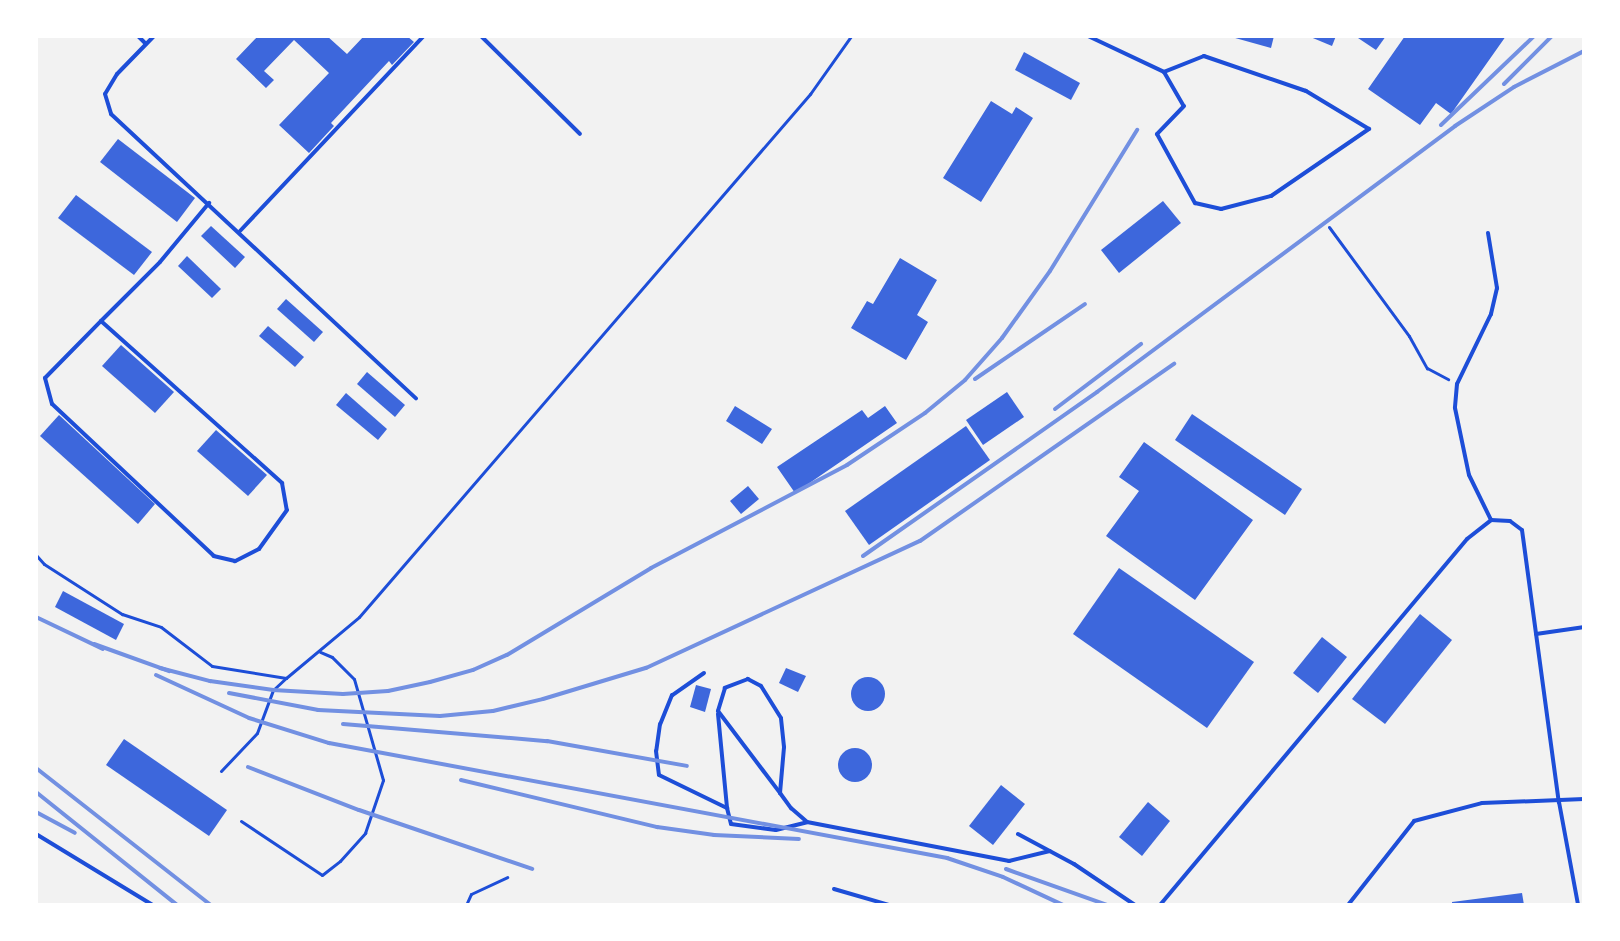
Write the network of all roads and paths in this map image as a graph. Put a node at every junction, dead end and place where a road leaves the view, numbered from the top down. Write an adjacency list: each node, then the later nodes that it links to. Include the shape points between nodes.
1 (138, 36): 7 (lane)
2 (154, 36): 7 (lane)
3 (424, 36): 12 (lane)
4 (481, 36): 9 (lane)
5 (851, 36): 21 (path, via 780,130 359,617)
6 (1088, 36): 8 (lane)
7 (146, 44): 10 (lane, via 105,94 111,114)
8 (1164, 72): 8 (lane, via 1184,106 1157,134 1195,203 1221,209 1271,196 1369,129 1306,91 1204,56)
9 (580, 134)
10 (209, 203): 12 (lane); 14 (lane)
11 (1329, 227): 15 (path, via 1427,368)
12 (240, 231): 16 (lane)
13 (1488, 233): 15 (lane, via 1497,288 1491,314)
14 (101, 321): 14 (lane, via 45,378 52,404 214,556 235,561 259,549 287,510 282,483)
15 (1457, 384): 17 (lane, via 1455,408 1469,475)
16 (416, 398)
17 (1491, 520): 20 (lane, via 1510,521 1522,530); 41 (lane, via 1467,539)
18 (36, 555): 23 (path, via 122,614 161,627 212,666)
19 (1584, 627): 20 (lane)
20 (1536, 634): 28 (lane)
21 (319, 652): 23 (path); 30 (path, via 354,679 383,780 365,833 322,875)
22 (704, 673): 29 (lane, via 672,695 660,724 659,775)
23 (286, 678): 25 (path, via 273,690 257,733)
24 (718, 711): 26 (lane); 26 (lane, via 725,688 748,679 761,686 781,718); 29 (lane)
25 (221, 771)
26 (780, 793): 31 (lane)
27 (1584, 799): 28 (lane)
28 (1559, 802): 42 (lane, via 1482,803 1414,821); 43 (lane)
29 (727, 808): 31 (lane, via 731,824 776,830)
30 (241, 821)
31 (807, 822): 34 (lane, via 1009,861)
32 (36, 834): 37 (lane)
33 (1018, 834): 34 (lane)
34 (1050, 851): 40 (lane)
35 (507, 877): 38 (path, via 471,894)
36 (834, 889): 39 (lane)
37 (153, 905)
38 (466, 905)
39 (889, 905)
40 (1135, 905)
41 (1160, 905)
42 (1348, 905)
43 (1578, 905)

